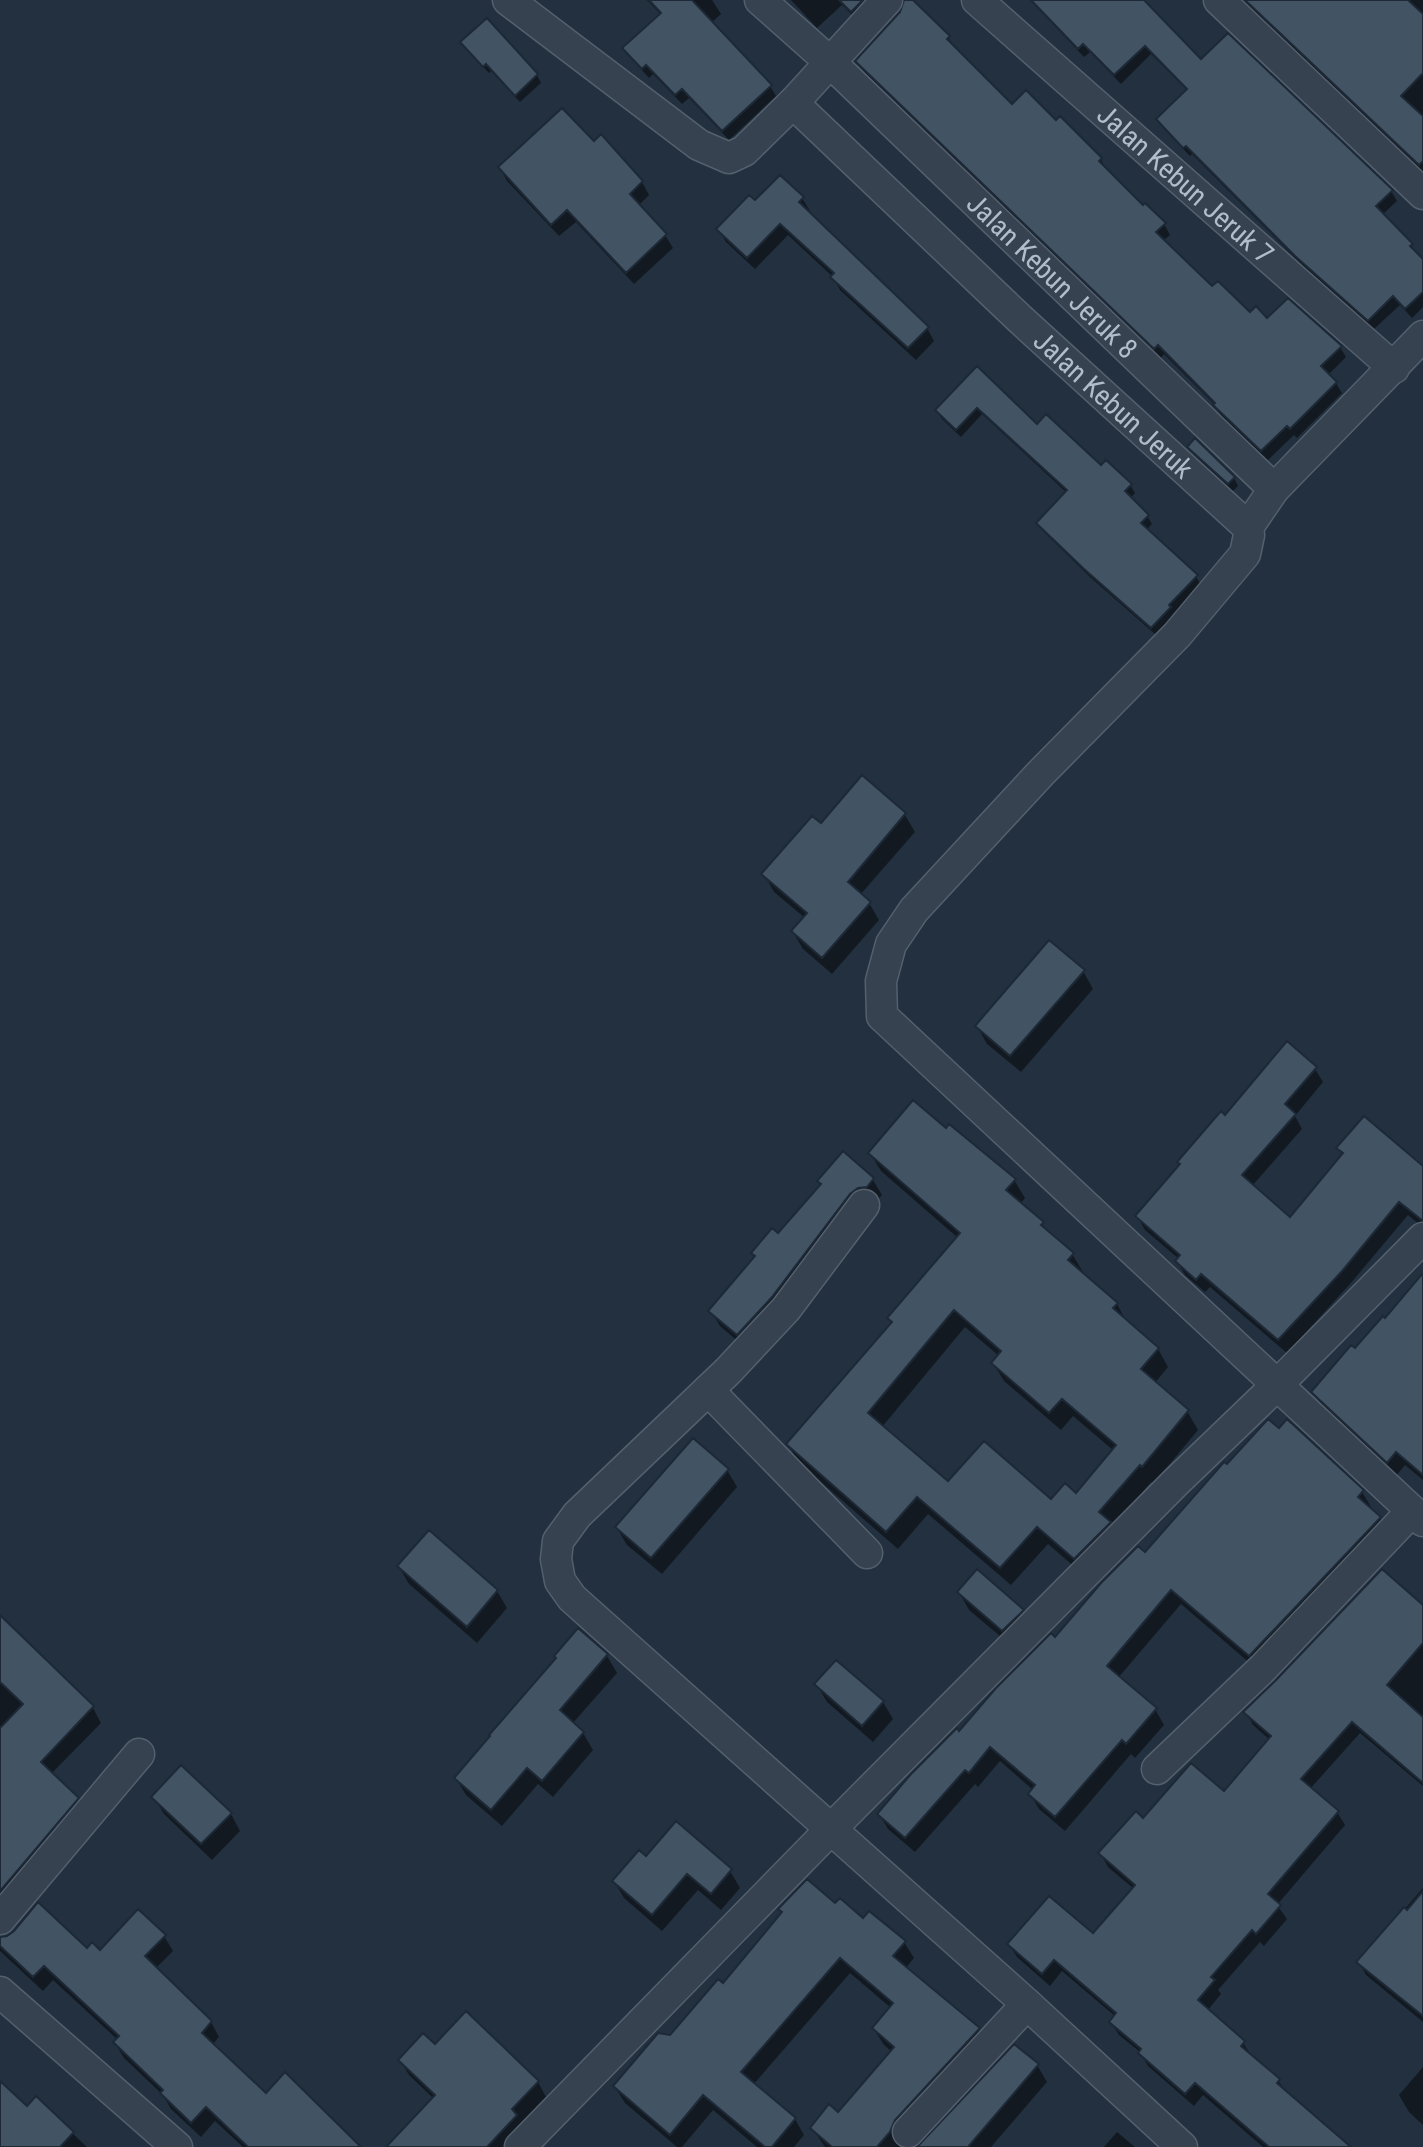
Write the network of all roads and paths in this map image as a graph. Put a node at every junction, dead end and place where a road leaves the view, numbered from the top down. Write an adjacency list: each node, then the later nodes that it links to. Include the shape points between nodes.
1 (508, 0): 7 (street, via 699,145 729,158 744,151)
2 (760, 0): 6 (street, Jalan Kebun Jeruk 8)
3 (887, 0): 6 (street)
4 (977, 0): 10 (street, Jalan Kebun Jeruk 7)
5 (1219, 0): 8 (street)
6 (831, 63): 7 (street); 11 (street, Jalan Kebun Jeruk 8)
7 (793, 103): 12 (street, Jalan Kebun Jeruk)
8 (1423, 194)
9 (1423, 336): 10 (street)
10 (1394, 368): 11 (street)
11 (1274, 489): 12 (street)
12 (1248, 527): 15 (street, via 1245,554 1177,635 914,910 891,944 881,981 882,1016)
13 (864, 1205): 16 (street, via 786,1309)
14 (1423, 1238): 15 (street)
15 (1277, 1385): 17 (street); 21 (street)
16 (708, 1390): 18 (street); 21 (street, via 577,1515 558,1541 560,1581 572,1598)
17 (1417, 1516): 20 (street)
18 (867, 1553)
19 (139, 1754): 22 (street)
20 (1157, 1769)
21 (830, 1830): 24 (street); 27 (street)
22 (0, 1919)
23 (0, 1992): 26 (street)
24 (1027, 2004): 25 (street); 28 (street)
25 (908, 2132)
26 (177, 2147)
27 (520, 2147)
28 (1182, 2147)

